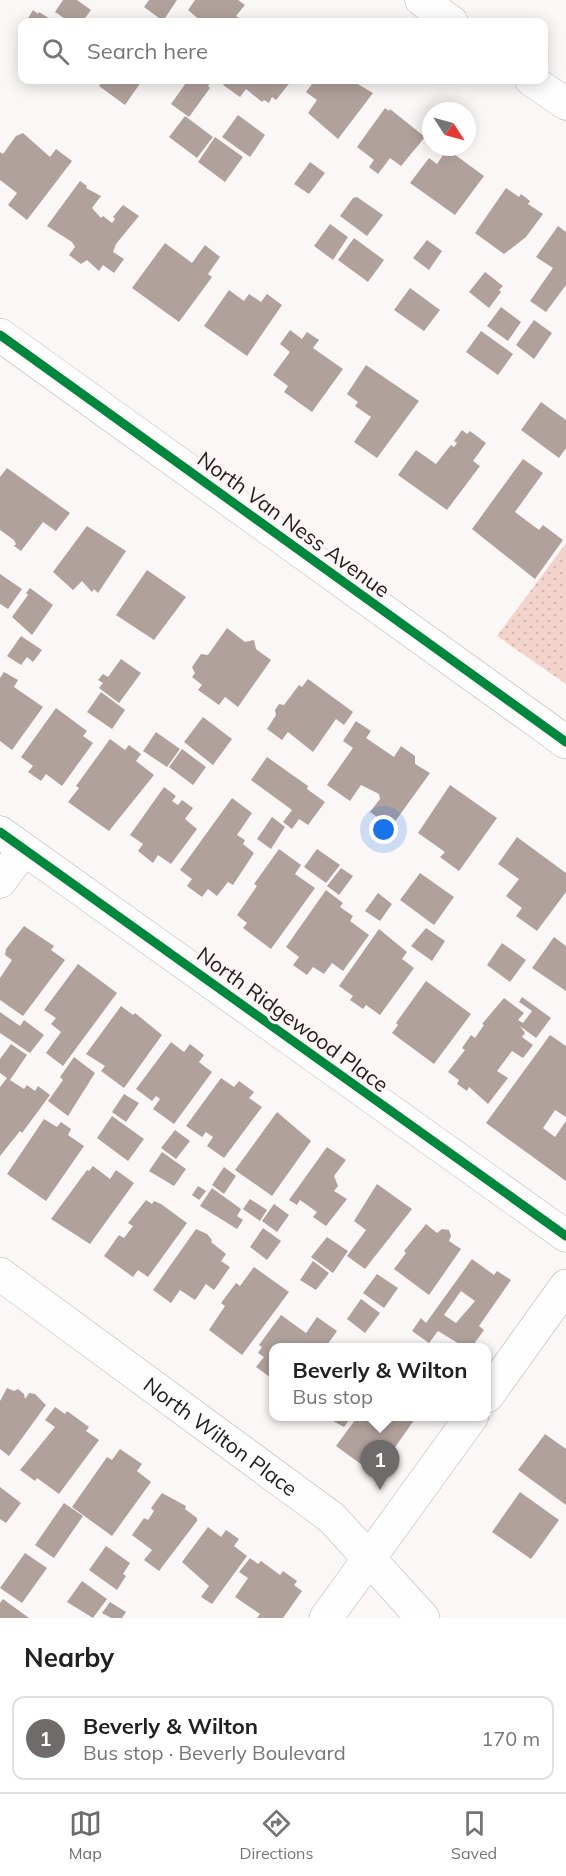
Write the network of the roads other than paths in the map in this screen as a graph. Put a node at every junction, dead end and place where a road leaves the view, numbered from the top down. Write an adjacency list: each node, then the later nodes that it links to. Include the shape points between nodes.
1 (421, 0): 2 (street)
2 (446, 18)
3 (537, 84): 4 (street)
4 (566, 105)
5 (0, 335): 6 (main road, North Van Ness Avenue)
6 (566, 742)
7 (12, 840): 8 (street); 9 (street, North Ridgewood Place)
8 (0, 882)
9 (566, 1236)
10 (0, 1274): 14 (main road, North Wilton Place, via 332,1518)
11 (566, 1286): 12 (main road)
12 (491, 1389)
13 (468, 1421): 14 (main road)
14 (369, 1558): 15 (main road); 16 (main road, North Wilton Place)
15 (326, 1618)
16 (423, 1618)

